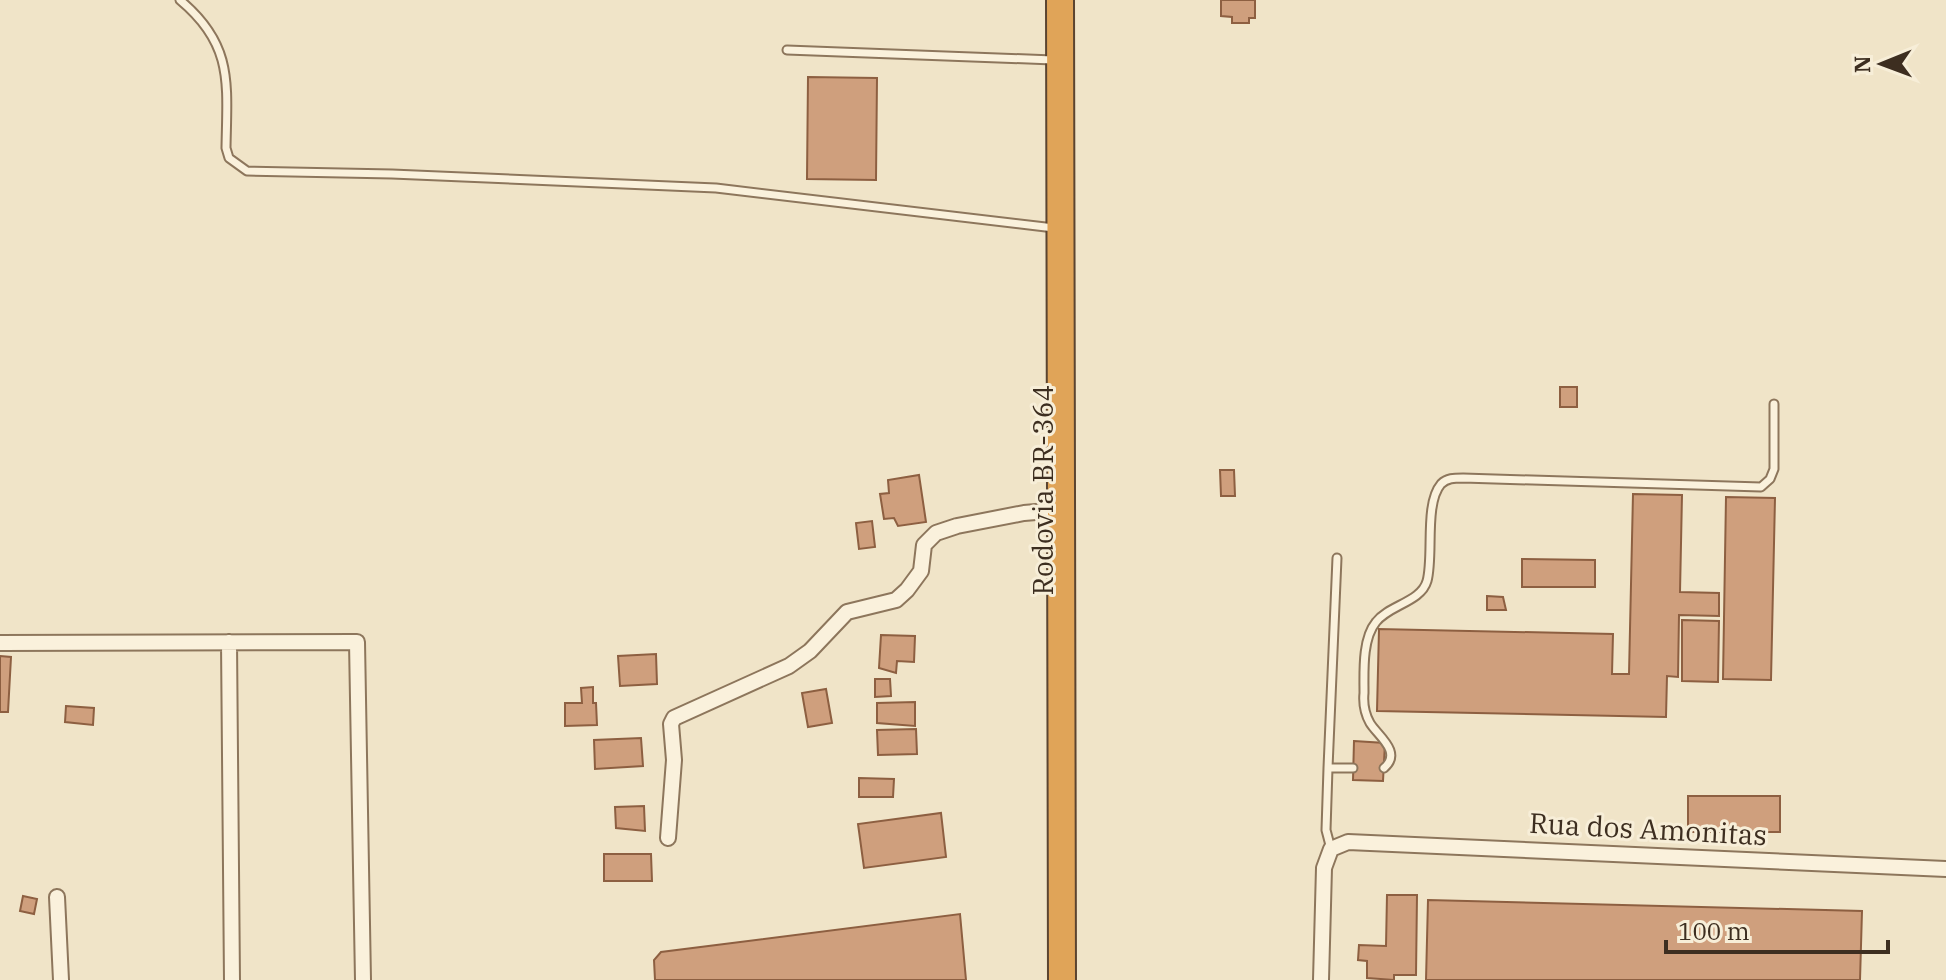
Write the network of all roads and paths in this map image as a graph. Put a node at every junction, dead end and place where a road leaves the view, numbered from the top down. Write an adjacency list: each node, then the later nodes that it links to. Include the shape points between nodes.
1 (180, 0): 6 (lane, via 218,44 225,63 226,148 229,158 247,171 716,188)
2 (1060, 0): 5 (highway)
3 (1076, 0): 23 (highway, Rodovia BR-364)
4 (787, 50): 5 (lane)
5 (1060, 60): 6 (highway)
6 (1060, 228): 8 (highway)
7 (1774, 404): 14 (lane, via 1774,469 1761,487 1463,478 1442,483 1433,507 1426,585 1388,610 1368,636 1365,711 1387,741)
8 (1060, 510): 15 (street, via 936,533 924,545 921,571 896,600 847,612 789,666 674,718); 22 (highway)
9 (1337, 558): 12 (lane)
10 (229, 642): 11 (street); 20 (street); 21 (street, via 357,642)
11 (0, 643)
12 (1328, 768): 13 (lane); 16 (lane, via 1326,830)
13 (1353, 768)
14 (1384, 768)
15 (668, 838)
16 (1331, 849): 17 (street, Rua dos Amonitas, via 1348,842); 24 (street, via 1324,868)
17 (1946, 869)
18 (57, 897): 19 (street)
19 (61, 980)
20 (232, 980)
21 (363, 980)
22 (1062, 980)
23 (1074, 980)
24 (1321, 980)

